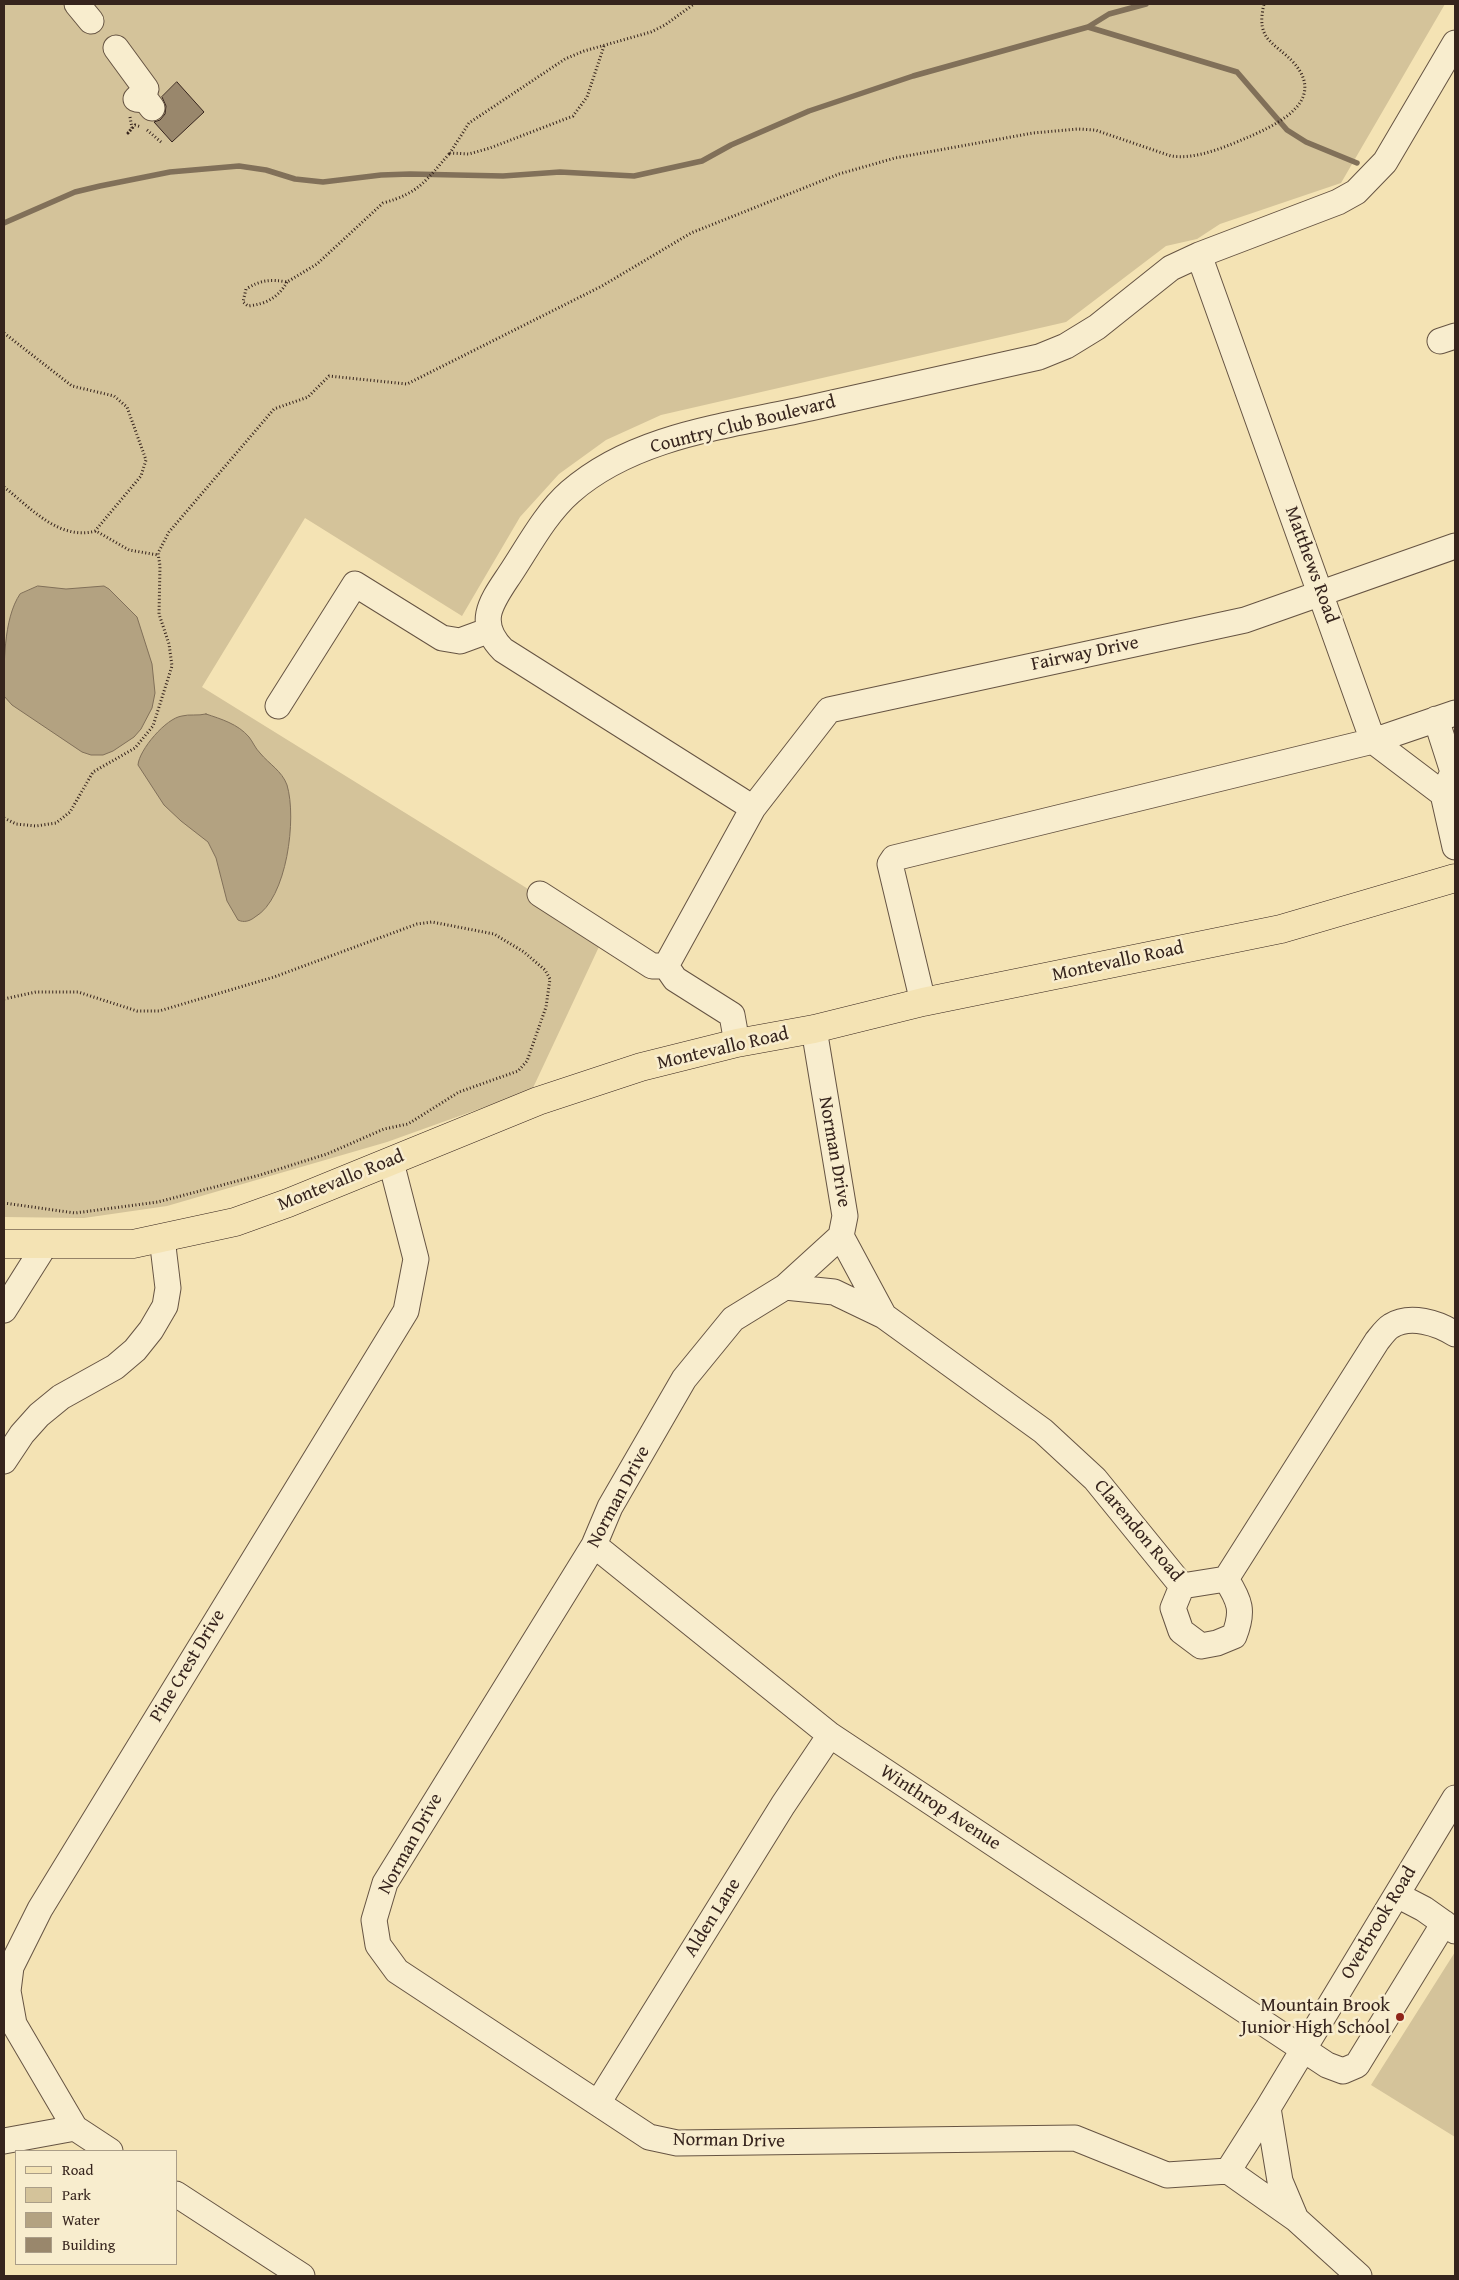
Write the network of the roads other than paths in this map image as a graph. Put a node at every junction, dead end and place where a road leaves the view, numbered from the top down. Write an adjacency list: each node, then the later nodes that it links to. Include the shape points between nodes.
1 (1455, 42): 4 (street, Country Club Boulevard, via 1385,162 1356,192 1338,202)
2 (116, 48): 3 (street, via 146,89 136,99 146,100)
3 (152, 108)
4 (1199, 255): 6 (street, Matthews Road); 7 (street, Country Club Boulevard, via 1171,268 1082,337 1039,357 681,437 617,460 570,492 540,529 487,613)
5 (1455, 546): 6 (street, Fairway Drive)
6 (1321, 592): 10 (street, Matthews Road); 12 (street, Fairway Drive, via 1245,620 829,710)
7 (490, 630): 8 (street, via 460,641 450,641 428,631 355,584); 12 (street, via 503,650)
8 (278, 706)
9 (1446, 716): 10 (street); 11 (street, via 1453,772)
10 (1373, 741): 11 (street); 17 (street, via 894,858 890,864)
11 (1443, 794): 13 (street)
12 (753, 808): 16 (street)
13 (1455, 848)
14 (1455, 878): 17 (main road, Montevallo Road, via 1281,929)
15 (540, 894): 16 (street, via 652,966)
16 (666, 966): 19 (street, via 674,979 732,1015)
17 (923, 1002): 18 (main road, Montevallo Road)
18 (814, 1029): 19 (main road, Montevallo Road); 21 (street, Norman Drive, via 846,1216)
19 (737, 1043): 20 (main road, Montevallo Road, via 642,1067 538,1101)
20 (391, 1162): 22 (main road, Montevallo Road, via 235,1222); 40 (street, Pine Crest Drive, via 416,1259 406,1310 40,1909 11,1967 8,1991 14,2024)
21 (842, 1236): 25 (street, Norman Drive); 27 (street, Clarendon Road)
22 (162, 1238): 24 (main road, Montevallo Road, via 133,1244); 29 (street, via 168,1288 165,1306 151,1330 136,1350 115,1367 61,1397 40,1414)
23 (4, 1244): 24 (main road, Montevallo Road)
24 (45, 1245): 26 (street)
25 (785, 1287): 27 (street, via 834,1292); 30 (street, Norman Drive, via 732,1318 684,1379 610,1507)
26 (4, 1310)
27 (884, 1316): 32 (street, Clarendon Road, via 1043,1431 1094,1479)
28 (1455, 1334): 31 (street, via 1425,1321 1391,1326 1377,1341)
29 (4, 1461)
30 (594, 1545): 33 (street, Winthrop Avenue); 38 (street, Norman Drive, via 385,1883 374,1920 378,1945 397,1971)
31 (1226, 1579): 32 (street, Clarendon Road); 32 (street, via 1240,1607 1240,1620 1234,1636 1201,1646 1181,1631 1173,1608)
32 (1182, 1586)
33 (830, 1735): 37 (street, Winthrop Avenue); 38 (street, Alden Lane)
34 (1455, 1798): 35 (street, Overbrook Road)
35 (1396, 1895): 36 (street); 37 (street, Overbrook Road)
36 (1450, 1927): 37 (street, Winthrop Avenue, via 1356,2065 1343,2071 1327,2065)
37 (1303, 2048): 39 (street, Overbrook Road)
38 (598, 2103): 43 (street, Norman Drive, via 649,2137 677,2143 1075,2138 1167,2176)
39 (1268, 2108): 43 (street, Overbrook Road); 45 (street, via 1280,2182)
40 (75, 2128): 41 (street); 42 (street, Pine Crest Drive)
41 (4, 2141)
42 (108, 2150)
43 (1228, 2171): 45 (street)
44 (178, 2195): 46 (street)
45 (1296, 2219): 47 (street)
46 (302, 2276)
47 (1359, 2276)

